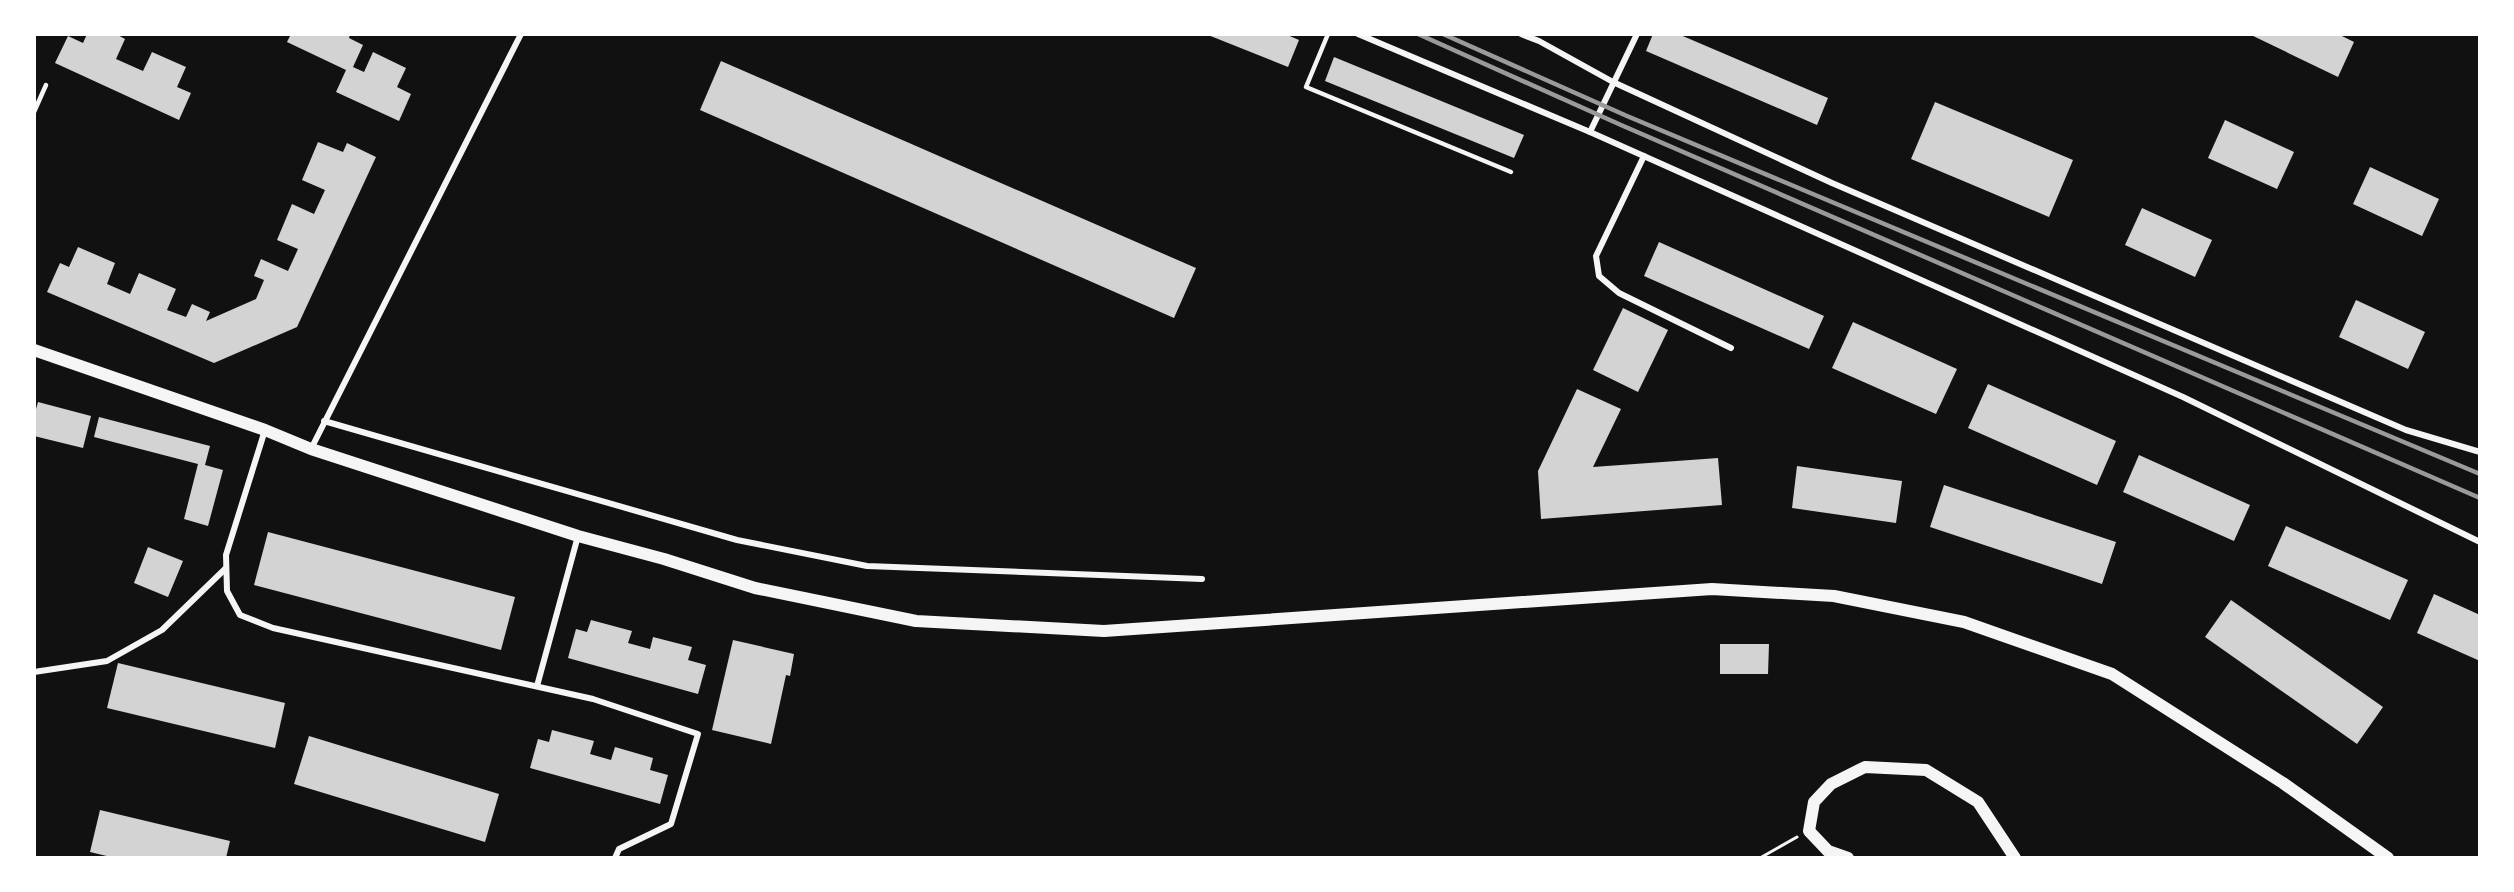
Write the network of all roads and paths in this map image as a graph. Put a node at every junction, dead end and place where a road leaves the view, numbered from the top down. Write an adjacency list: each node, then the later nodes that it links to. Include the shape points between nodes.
1 (522, 34): 14 (street)
2 (1328, 34): 11 (lane, via 1306,87)
3 (1358, 34): 9 (street)
4 (1521, 34): 6 (street)
5 (1636, 34): 6 (street)
6 (1613, 82): 9 (street); 17 (street, via 1832,183 2406,430)
7 (46, 85): 8 (lane)
8 (34, 112)
9 (1590, 132): 10 (street)
10 (1644, 156): 12 (street, via 1596,256 1599,276 1619,293); 19 (street, via 2183,398)
11 (1511, 172)
12 (1731, 348)
13 (34, 350): 15 (main road)
14 (324, 421): 16 (street); 21 (street, via 737,540 867,566)
15 (266, 430): 16 (main road); 20 (street, via 226,555)
16 (311, 449): 18 (main road)
17 (2480, 452)
18 (578, 536): 23 (street); 29 (main road, via 755,588 916,621 1104,631 1712,589 1834,596 1964,622 2112,674 2283,783)
19 (2480, 542)
20 (226, 568): 22 (street, via 162,630 107,661); 23 (street, via 227,591 240,615 273,628)
21 (1202, 579)
22 (34, 672)
23 (537, 686): 25 (street, via 593,699 698,734 671,824 619,849)
24 (1809, 831): 26 (path); 27 (main road, via 1828,850); 28 (main road, via 1814,802 1831,784 1865,767 1926,770 1978,802)
25 (615, 858)
26 (1760, 858)
27 (1848, 858)
28 (2015, 858)
29 (2388, 858)

